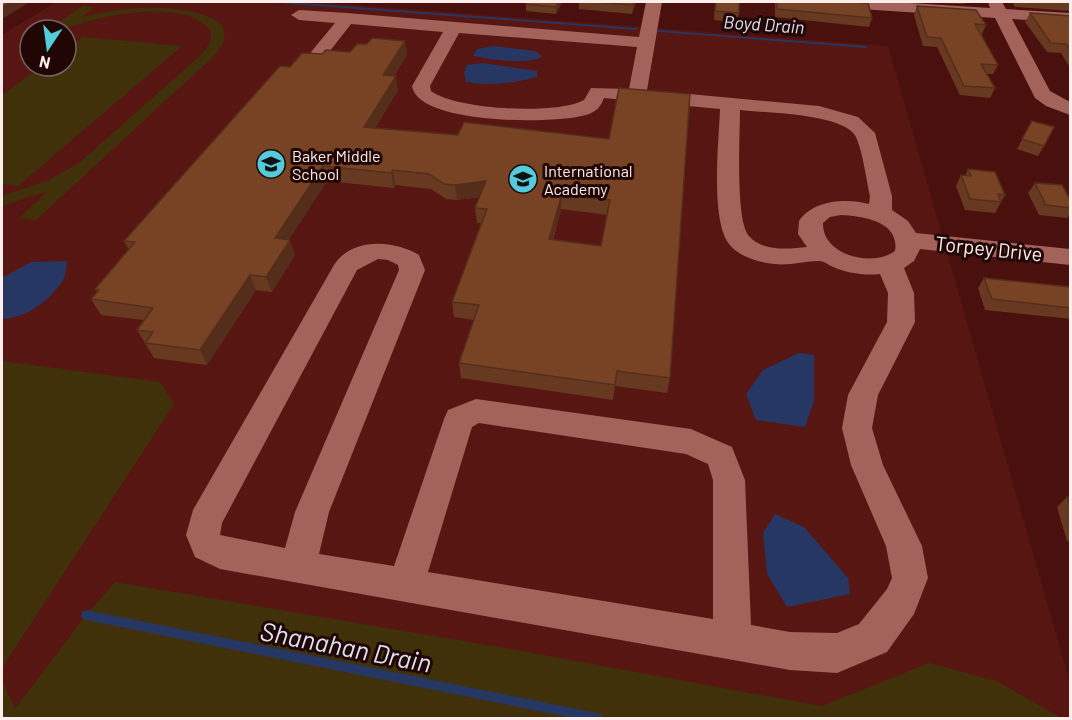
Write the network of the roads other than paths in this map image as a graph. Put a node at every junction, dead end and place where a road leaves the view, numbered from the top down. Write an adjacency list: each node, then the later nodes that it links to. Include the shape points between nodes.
1 (654, 2): 8 (street)
2 (831, 2): 3 (street)
3 (998, 7): 6 (street); 12 (street, via 1042,94)
4 (299, 15): 5 (street)
5 (347, 18): 7 (street); 9 (street)
6 (1071, 18)
7 (454, 27): 8 (street); 10 (street, via 421,86 422,93 440,105 543,115 583,109 592,104 598,92)
8 (645, 43): 10 (street)
9 (320, 52)
10 (637, 95): 11 (street)
11 (730, 104): 13 (street, via 819,112 851,121 865,133 881,196); 15 (street, via 730,218 736,236 746,247 779,258)
12 (1067, 108)
13 (880, 214): 14 (street, via 903,230); 15 (street, via 850,206 814,215 809,232)
14 (897, 252): 15 (street, via 858,265); 16 (street, Torpey Drive); 19 (street, via 895,274 901,292 901,322 863,395 857,428 867,465 904,546 910,578 901,601 873,638 837,653 790,651)
15 (825, 253)
16 (1071, 257)
17 (298, 567): 17 (street, via 312,513 412,270 410,261 402,255 368,252 347,265 205,521 203,535 207,546 220,553); 18 (street)
18 (406, 585): 19 (street); 19 (street, via 459,419 476,411 690,442 721,456 729,480)
19 (732, 641)

